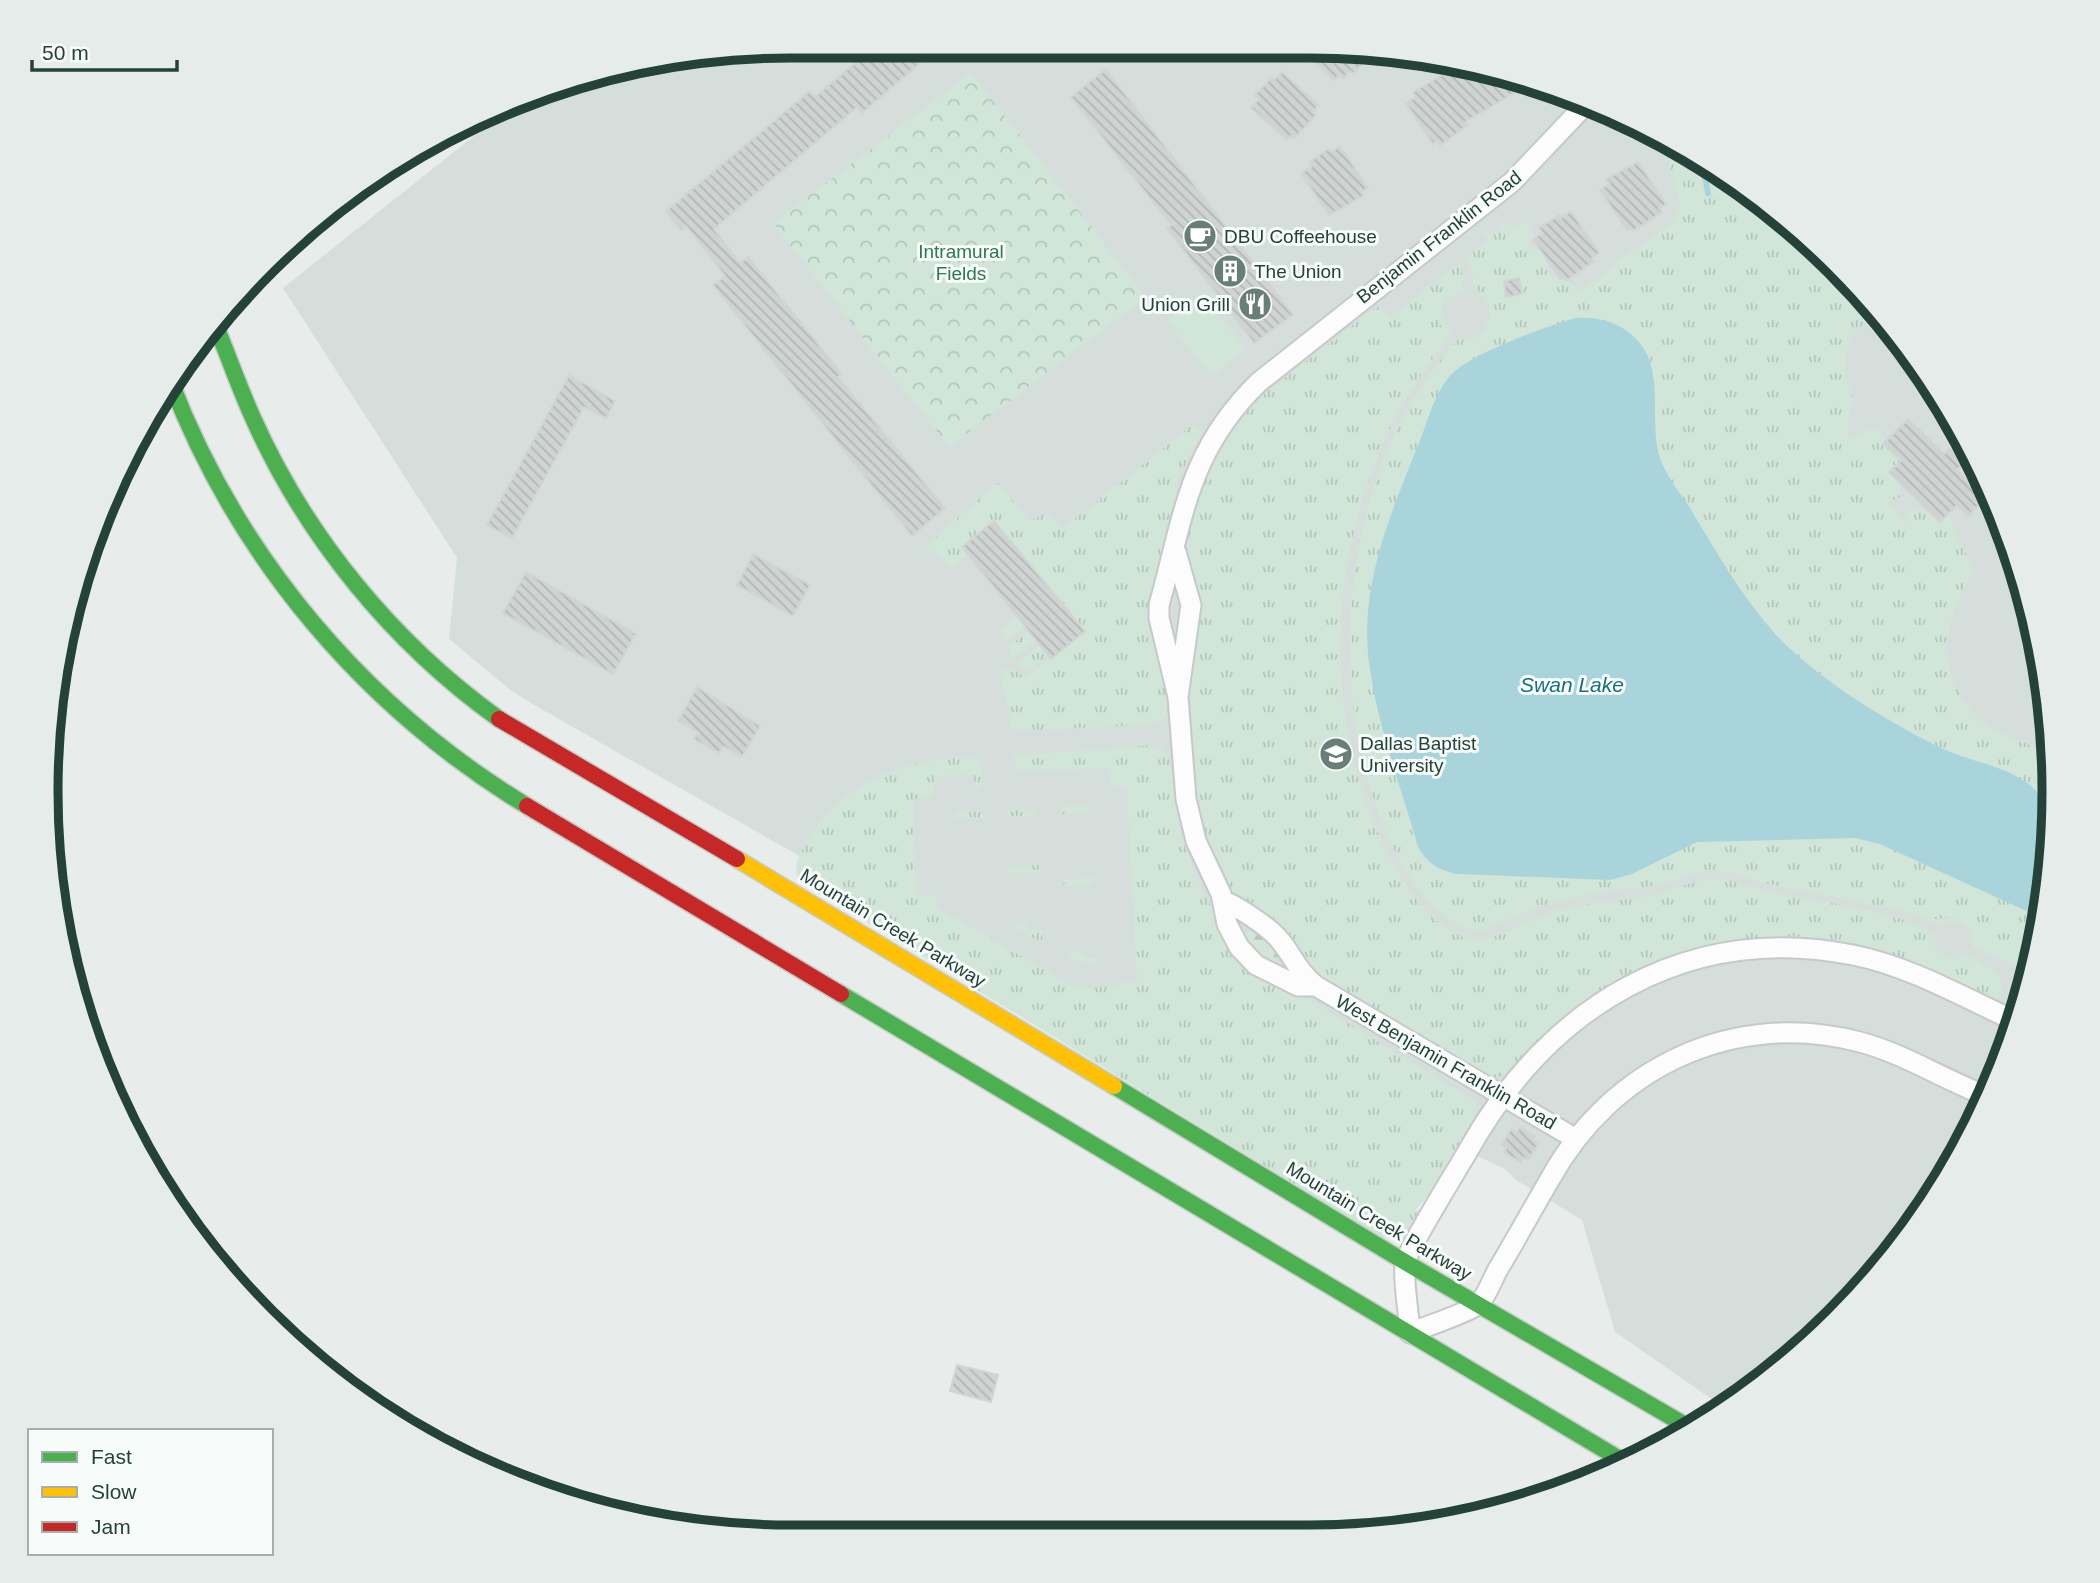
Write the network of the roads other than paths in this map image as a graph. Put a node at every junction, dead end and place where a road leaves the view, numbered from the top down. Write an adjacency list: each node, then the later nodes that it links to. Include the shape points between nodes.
1 (1580, 111): 2 (street, Benjamin Franklin Road, via 1512,182)
2 (1348, 309): 5 (street, West Benjamin Franklin Road, via 1259,382 1226,417 1195,473)
3 (219, 333): 13 (main road, Mountain Creek Parkway, via 254,420 305,513 350,580 463,693 519,733 775,881)
4 (175, 393): 15 (main road, via 202,457 274,577 302,614 352,667 474,772)
5 (1175, 546): 6 (street, West Benjamin Franklin Road, via 1191,605); 6 (street, West Benjamin Franklin Road, via 1158,605)
6 (1178, 697): 7 (street, West Benjamin Franklin Road, via 1189,820)
7 (1223, 901): 8 (street, West Benjamin Franklin Road, via 1276,935 1294,965); 8 (street, West Benjamin Franklin Road, via 1227,924 1256,965 1298,986)
8 (1316, 986): 11 (street, West Benjamin Franklin Road)
9 (2006, 1017): 11 (street, via 1872,960 1800,949 1744,951 1684,963 1608,996 1548,1043)
10 (1977, 1092): 12 (street, via 1860,1042 1812,1034 1754,1036 1709,1045 1668,1061 1621,1093)
11 (1502, 1097): 12 (street, West Benjamin Franklin Road); 13 (street)
12 (1576, 1139): 14 (street)
13 (1405, 1262): 14 (main road, Mountain Creek Parkway); 15 (street)
14 (1478, 1304): 15 (street); 16 (main road, Mountain Creek Parkway)
15 (1410, 1333): 17 (main road)
16 (1682, 1423)
17 (1617, 1457)

